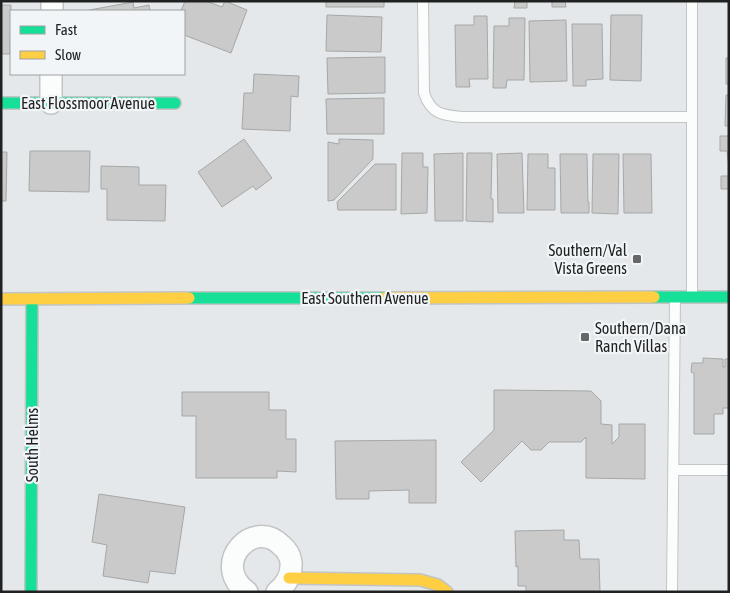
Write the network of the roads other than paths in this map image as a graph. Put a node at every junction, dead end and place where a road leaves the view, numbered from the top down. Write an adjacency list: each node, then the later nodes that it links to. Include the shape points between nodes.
1 (423, 1): 7 (lane, via 424,92 432,109 441,114 462,117)
2 (692, 1): 7 (lane)
3 (51, 75): 5 (street)
4 (1, 103): 5 (main road, East Flossmoor Avenue)
5 (51, 103): 6 (main road, East Flossmoor Avenue)
6 (175, 103)
7 (692, 117): 9 (lane)
8 (675, 297): 9 (main road, East Southern Avenue); 12 (main road, East Southern Avenue); 13 (lane)
9 (692, 297): 10 (main road, East Southern Avenue)
10 (729, 297)
11 (1, 299): 12 (main road, East Southern Avenue)
12 (32, 299): 17 (main road, South Helms)
13 (673, 470): 14 (lane); 19 (lane)
14 (729, 470)
15 (283, 585): 16 (main road, via 420,580); 18 (street, via 291,564 287,550 271,538 261,537 243,544 233,560 235,579)
16 (446, 591)
17 (31, 592)
18 (247, 592)
19 (672, 592)

